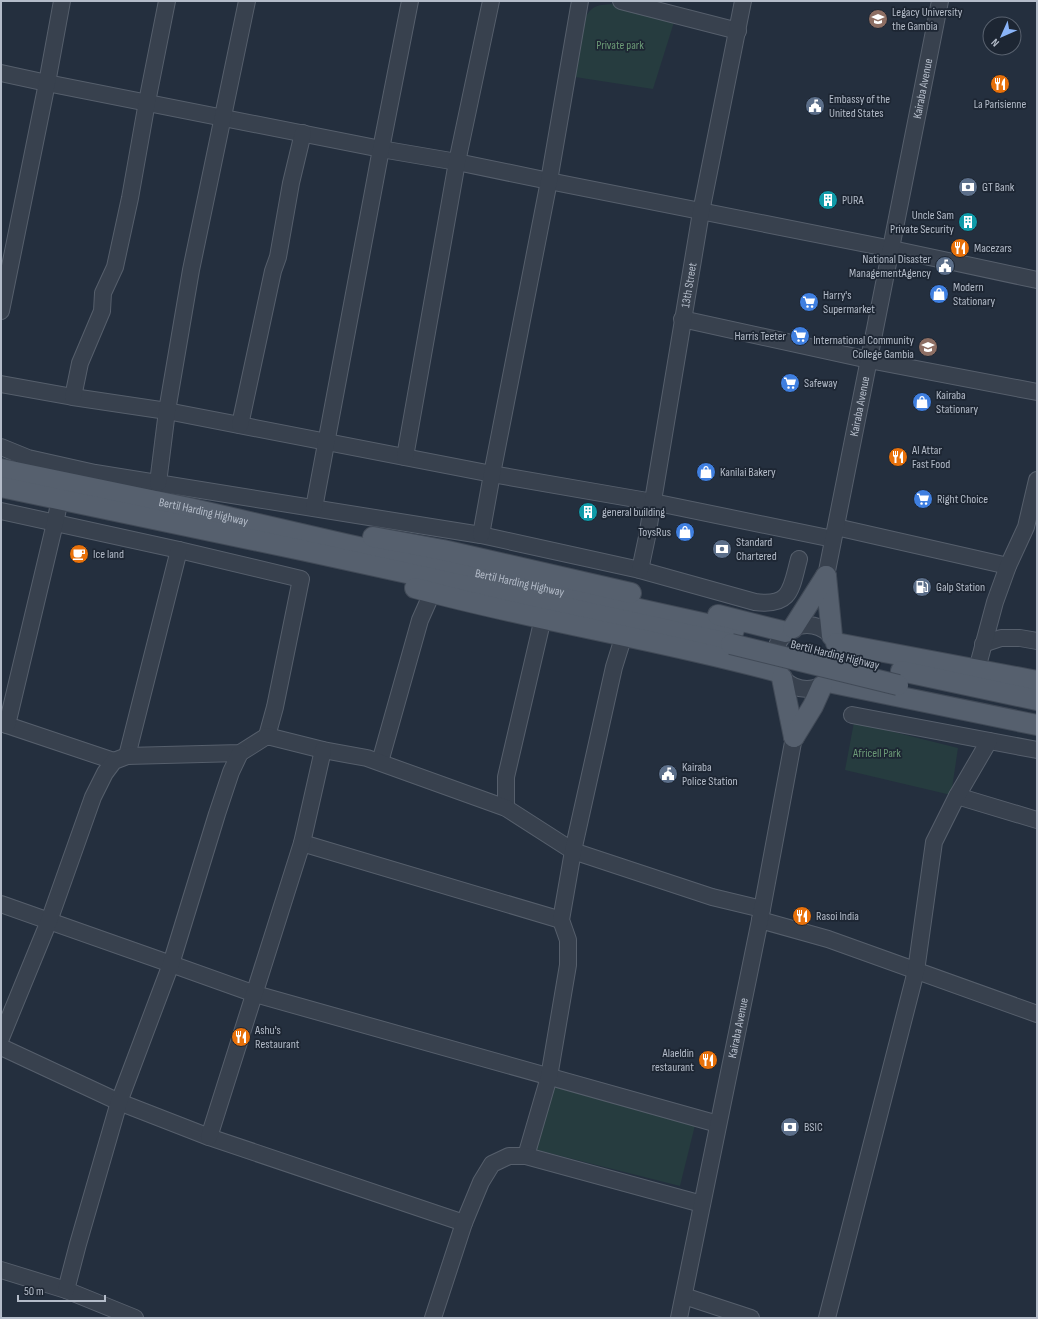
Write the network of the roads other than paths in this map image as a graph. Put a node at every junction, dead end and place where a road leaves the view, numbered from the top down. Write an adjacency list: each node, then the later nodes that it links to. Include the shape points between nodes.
1 (62, 1): 12 (street)
2 (167, 1): 13 (street)
3 (247, 1): 14 (street)
4 (410, 1): 16 (street)
5 (491, 1): 17 (street)
6 (580, 1): 18 (street)
7 (621, 1): 10 (street)
8 (743, 1): 10 (street, 13th Street)
9 (940, 1): 20 (street, Kairaba Avenue)
10 (738, 31): 19 (street, 13th Street)
11 (1, 73): 12 (street)
12 (48, 83): 13 (street); 22 (street)
13 (147, 102): 14 (street); 27 (street, via 115,267 103,293 102,311 80,364)
14 (223, 118): 15 (street); 28 (street, via 191,270)
15 (303, 134): 16 (street); 29 (street)
16 (381, 149): 17 (street); 30 (street)
17 (457, 162): 18 (street); 32 (street)
18 (549, 181): 19 (street); 34 (street)
19 (701, 212): 20 (street); 23 (street, 13th Street)
20 (892, 249): 21 (street); 24 (street, Kairaba Avenue)
21 (1037, 280)
22 (1, 311)
23 (682, 319): 24 (street); 39 (street, 13th Street)
24 (869, 360): 26 (street); 44 (street, Kairaba Avenue)
25 (1, 384): 27 (street)
26 (1037, 392)
27 (73, 397): 28 (street)
28 (167, 411): 29 (street); 36 (street)
29 (240, 426): 30 (street)
30 (325, 442): 32 (street); 40 (street)
31 (1, 448): 36 (street, via 48,463)
32 (405, 457): 34 (street)
33 (1, 469): 46 (main road, Bertil Harding Highway, via 189,508)
34 (492, 474): 39 (street); 45 (street)
35 (1037, 480): 43 (street)
36 (158, 483): 40 (street)
37 (1, 487): 38 (main road, Bertil Harding Highway)
38 (60, 500): 42 (street); 46 (main road, Bertil Harding Highway)
39 (653, 502): 44 (street); 51 (street, 13th Street)
40 (314, 508): 45 (street)
41 (1, 511): 42 (street)
42 (56, 523): 47 (street); 67 (street)
43 (1032, 528): 50 (street)
44 (834, 533): 50 (street); 52 (street, Kairaba Avenue)
45 (481, 535): 51 (street)
46 (308, 544): 48 (main road, Bertil Harding Highway); 53 (main road, via 318,560); 55 (main road, via 322,531 444,550)
47 (179, 550): 69 (street, via 302,579 276,707); 75 (street)
48 (344, 552): 64 (main road, Bertil Harding Highway, via 734,630 901,671); 65 (main road, Bertil Harding Highway, bridge, via 898,685)
49 (800, 559): 51 (street, via 790,592 783,600 769,604)
50 (1008, 566): 59 (street)
51 (640, 570)
52 (826, 576): 55 (main road); 57 (main road)
53 (432, 593): 54 (main road); 76 (street, via 420,620)
54 (543, 618): 56 (main road); 78 (street, via 506,777)
55 (790, 630): 57 (street, via 814,625); 61 (street, via 778,643 776,650 775,658)
56 (624, 635): 61 (main road, via 741,662); 81 (street, via 614,667)
57 (834, 639): 60 (main road); 63 (street, via 840,656 839,664 837,671)
58 (1037, 641): 59 (street, via 1001,638)
59 (983, 644): 60 (street)
60 (977, 669): 62 (main road)
61 (780, 675): 63 (street, via 794,687 801,689 815,689); 70 (main road)
62 (1037, 681)
63 (825, 684): 68 (main road); 70 (main road)
64 (1037, 700)
65 (1037, 714)
66 (852, 715): 71 (street)
67 (4, 724): 75 (street)
68 (1037, 725)
69 (267, 736): 72 (street); 74 (street)
70 (794, 737): 83 (street, Kairaba Avenue)
71 (989, 741): 73 (street); 77 (street)
72 (323, 750): 76 (street); 80 (street)
73 (1037, 750)
74 (240, 753): 75 (street); 86 (street, via 231,772)
75 (120, 759): 84 (street, via 105,773 94,797)
76 (380, 762): 78 (street)
77 (957, 796): 79 (street); 87 (street, via 934,842)
78 (506, 808): 81 (street)
79 (1037, 820)
80 (302, 843): 85 (street); 88 (street)
81 (573, 851): 83 (street, via 712,896); 85 (street)
82 (1, 904): 84 (street)
83 (761, 915): 87 (street); 94 (street, Kairaba Avenue)
84 (49, 920): 86 (street); 90 (street)
85 (561, 920): 92 (street, via 568,940 568,965)
86 (172, 964): 88 (street); 93 (street)
87 (916, 971): 89 (street); 106 (street)
88 (255, 994): 92 (street); 95 (street)
89 (1037, 1014)
90 (1, 1038)
91 (1, 1047): 93 (street)
92 (548, 1077): 94 (street); 96 (street)
93 (119, 1102): 95 (street); 100 (street)
94 (718, 1124): 97 (street, Kairaba Avenue)
95 (209, 1137): 98 (street)
96 (526, 1156): 97 (street); 98 (street, via 510,1156 492,1164 481,1182)
97 (702, 1204): 101 (street, Kairaba Avenue)
98 (464, 1223): 103 (street)
99 (1, 1270): 100 (street)
100 (66, 1290): 102 (street)
101 (684, 1296): 104 (street, Kairaba Avenue); 105 (street)
102 (135, 1318)
103 (433, 1318)
104 (680, 1318)
105 (751, 1318)
106 (827, 1318)

